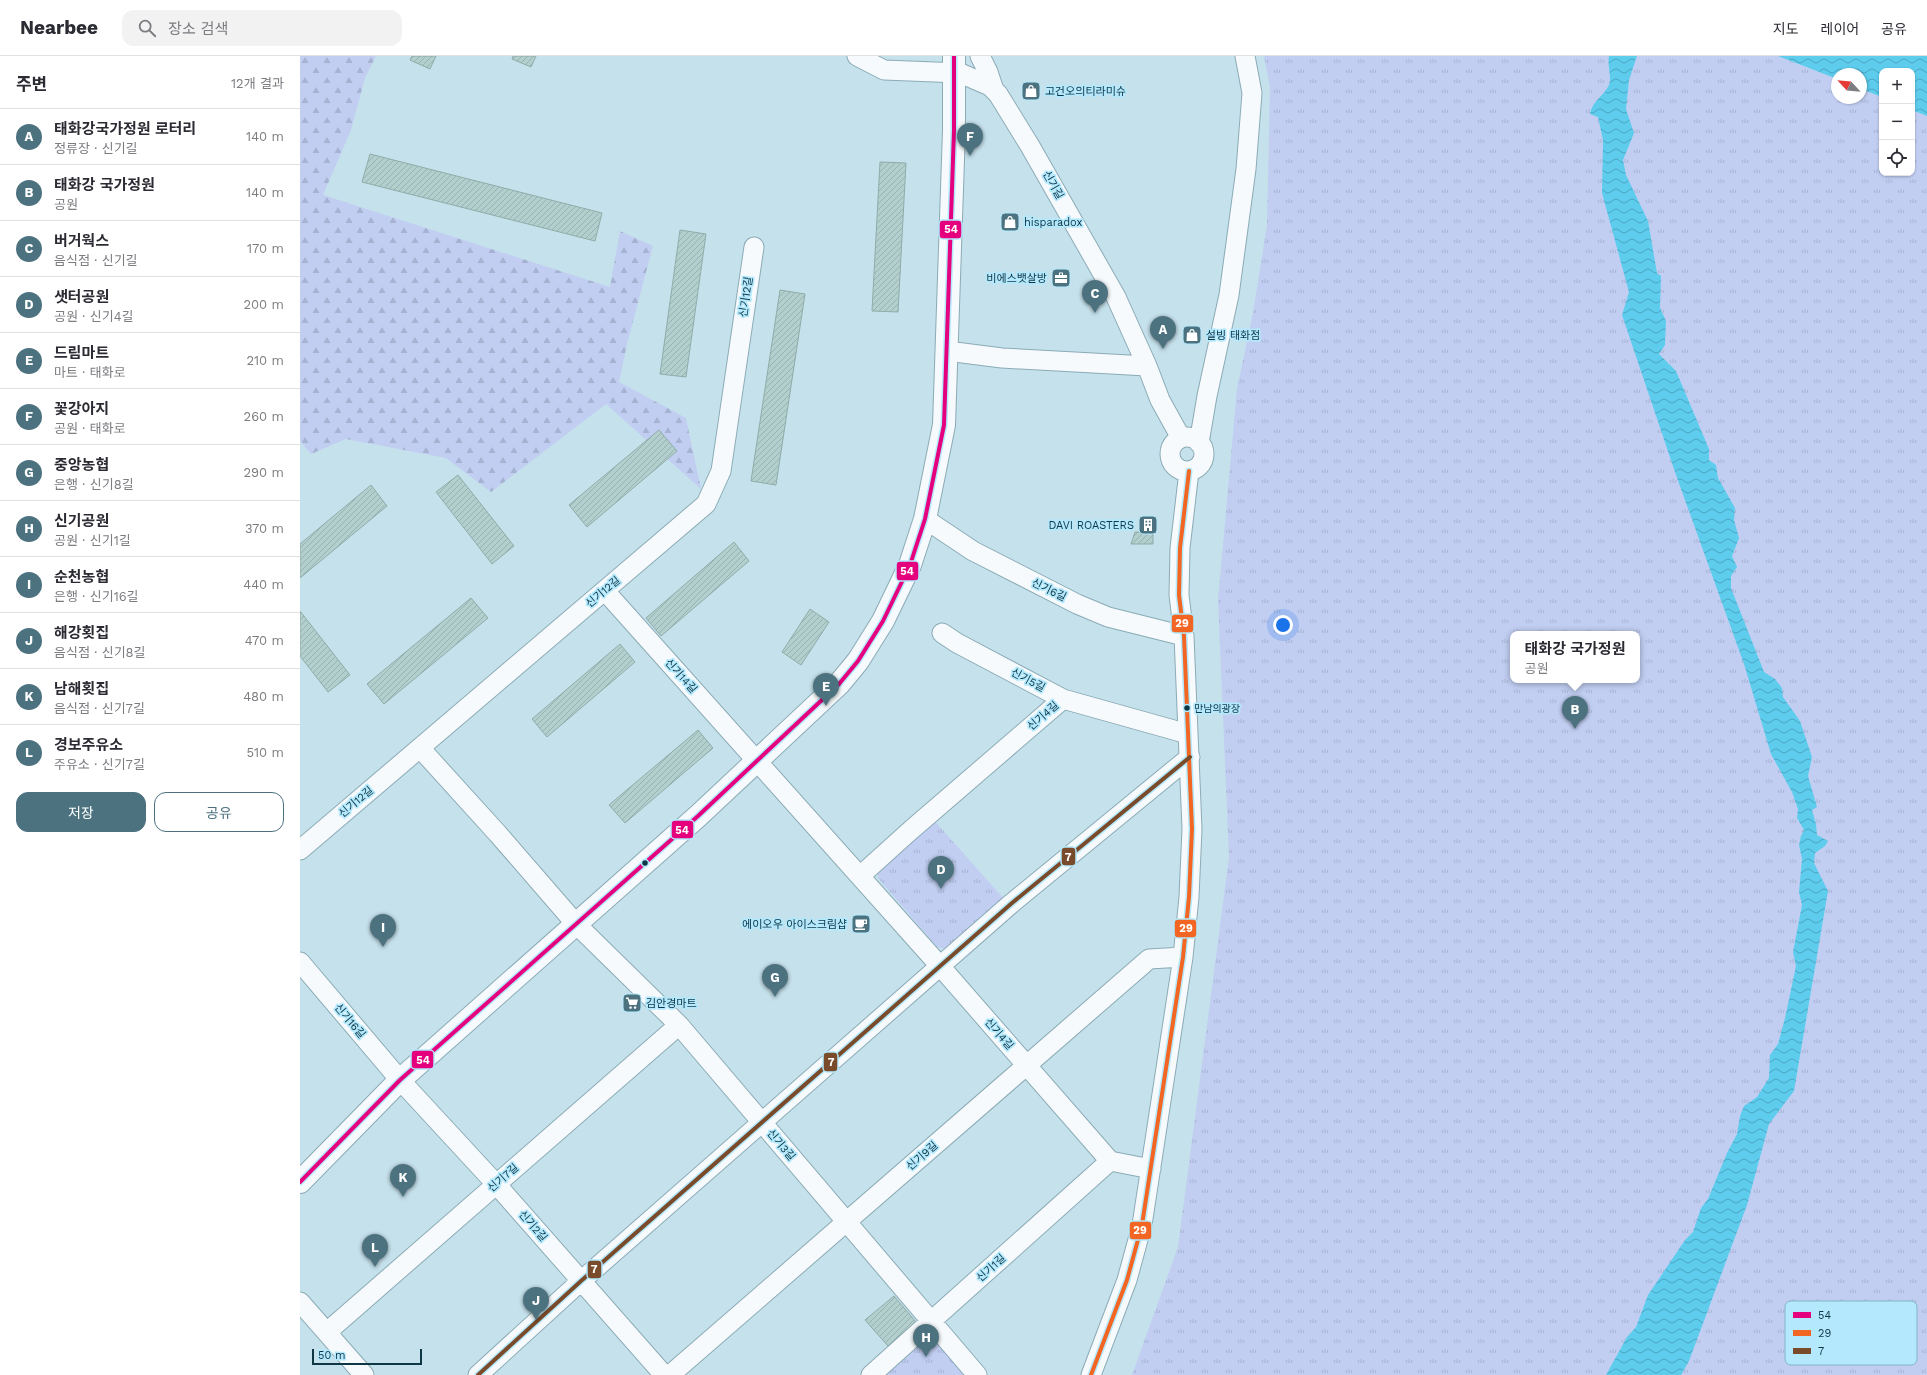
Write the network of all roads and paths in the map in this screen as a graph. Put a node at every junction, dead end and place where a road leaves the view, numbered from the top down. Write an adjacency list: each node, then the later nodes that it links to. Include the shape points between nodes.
1 (857, 56): 4 (street, 신기길, via 884,70)
2 (980, 56): 5 (street)
3 (1245, 56): 9 (street, via 1252,93 1246,169 1229,295 1207,396)
4 (954, 64): 5 (street, 신기길); 7 (main road)
5 (994, 90): 8 (street, 신기길, via 1027,140 1116,297)
6 (754, 247): 12 (street, 신기12길, via 721,471 715,488 706,504)
7 (947, 351): 8 (street, via 1002,358); 11 (main road, via 944,425)
8 (1147, 366): 9 (street, 신기길, via 1160,400)
9 (1190, 440): 10 (street, via 1203,448 1203,460 1196,469); 10 (street, via 1171,447 1170,458 1177,469)
10 (1189, 471): 14 (street, via 1180,548 1179,595)
11 (925, 519): 14 (street, 신기6길, via 973,551 1077,604 1108,617); 19 (main road, via 910,565 883,621 858,661 839,684)
12 (605, 591): 17 (street, 신기12길); 19 (street, 신기14길)
13 (942, 633): 15 (street, 신기5길)
14 (1184, 636): 16 (street)
15 (1063, 699): 16 (street, 신기5길); 21 (street, 신기4길)
16 (1188, 734): 18 (street)
17 (420, 748): 20 (street, 신기12길); 22 (street, 신기3길)
18 (1190, 757): 23 (street, via 1192,829); 25 (street, via 1012,903)
19 (757, 761): 21 (street, 신기4길); 22 (main road)
20 (300, 850)
21 (860, 876): 25 (street, 신기4길)
22 (576, 924): 26 (street, 신기3길); 28 (main road)
23 (1183, 957): 27 (street, 신기9길, via 1149,959); 31 (street)
24 (300, 962): 28 (street, 신기16길)
25 (940, 966): 27 (street, 신기4길); 29 (street)
26 (679, 1025): 29 (street, 신기3길); 33 (street, 신기7길)
27 (1026, 1066): 30 (street, 신기4길); 34 (street, 신기9길)
28 (400, 1080): 32 (main road); 33 (street, 신기2길)
29 (762, 1122): 34 (street, 신기3길); 35 (street)
30 (1110, 1161): 31 (street); 37 (street, 신기1길)
31 (1151, 1169): 45 (street, via 1142,1225 1127,1280)
32 (300, 1182)
33 (496, 1184): 35 (street, 신기2길); 38 (street, 신기7길)
34 (847, 1222): 37 (street, 신기3길); 42 (street, 신기9길)
35 (581, 1281): 40 (street); 41 (street, 신기2길)
36 (300, 1302): 38 (street)
37 (932, 1321): 43 (street, 신기1길); 44 (street, 신기3길)
38 (327, 1332): 39 (street)
39 (364, 1375)
40 (478, 1375)
41 (664, 1375)
42 (670, 1375)
43 (871, 1375)
44 (977, 1375)
45 (1091, 1375)

